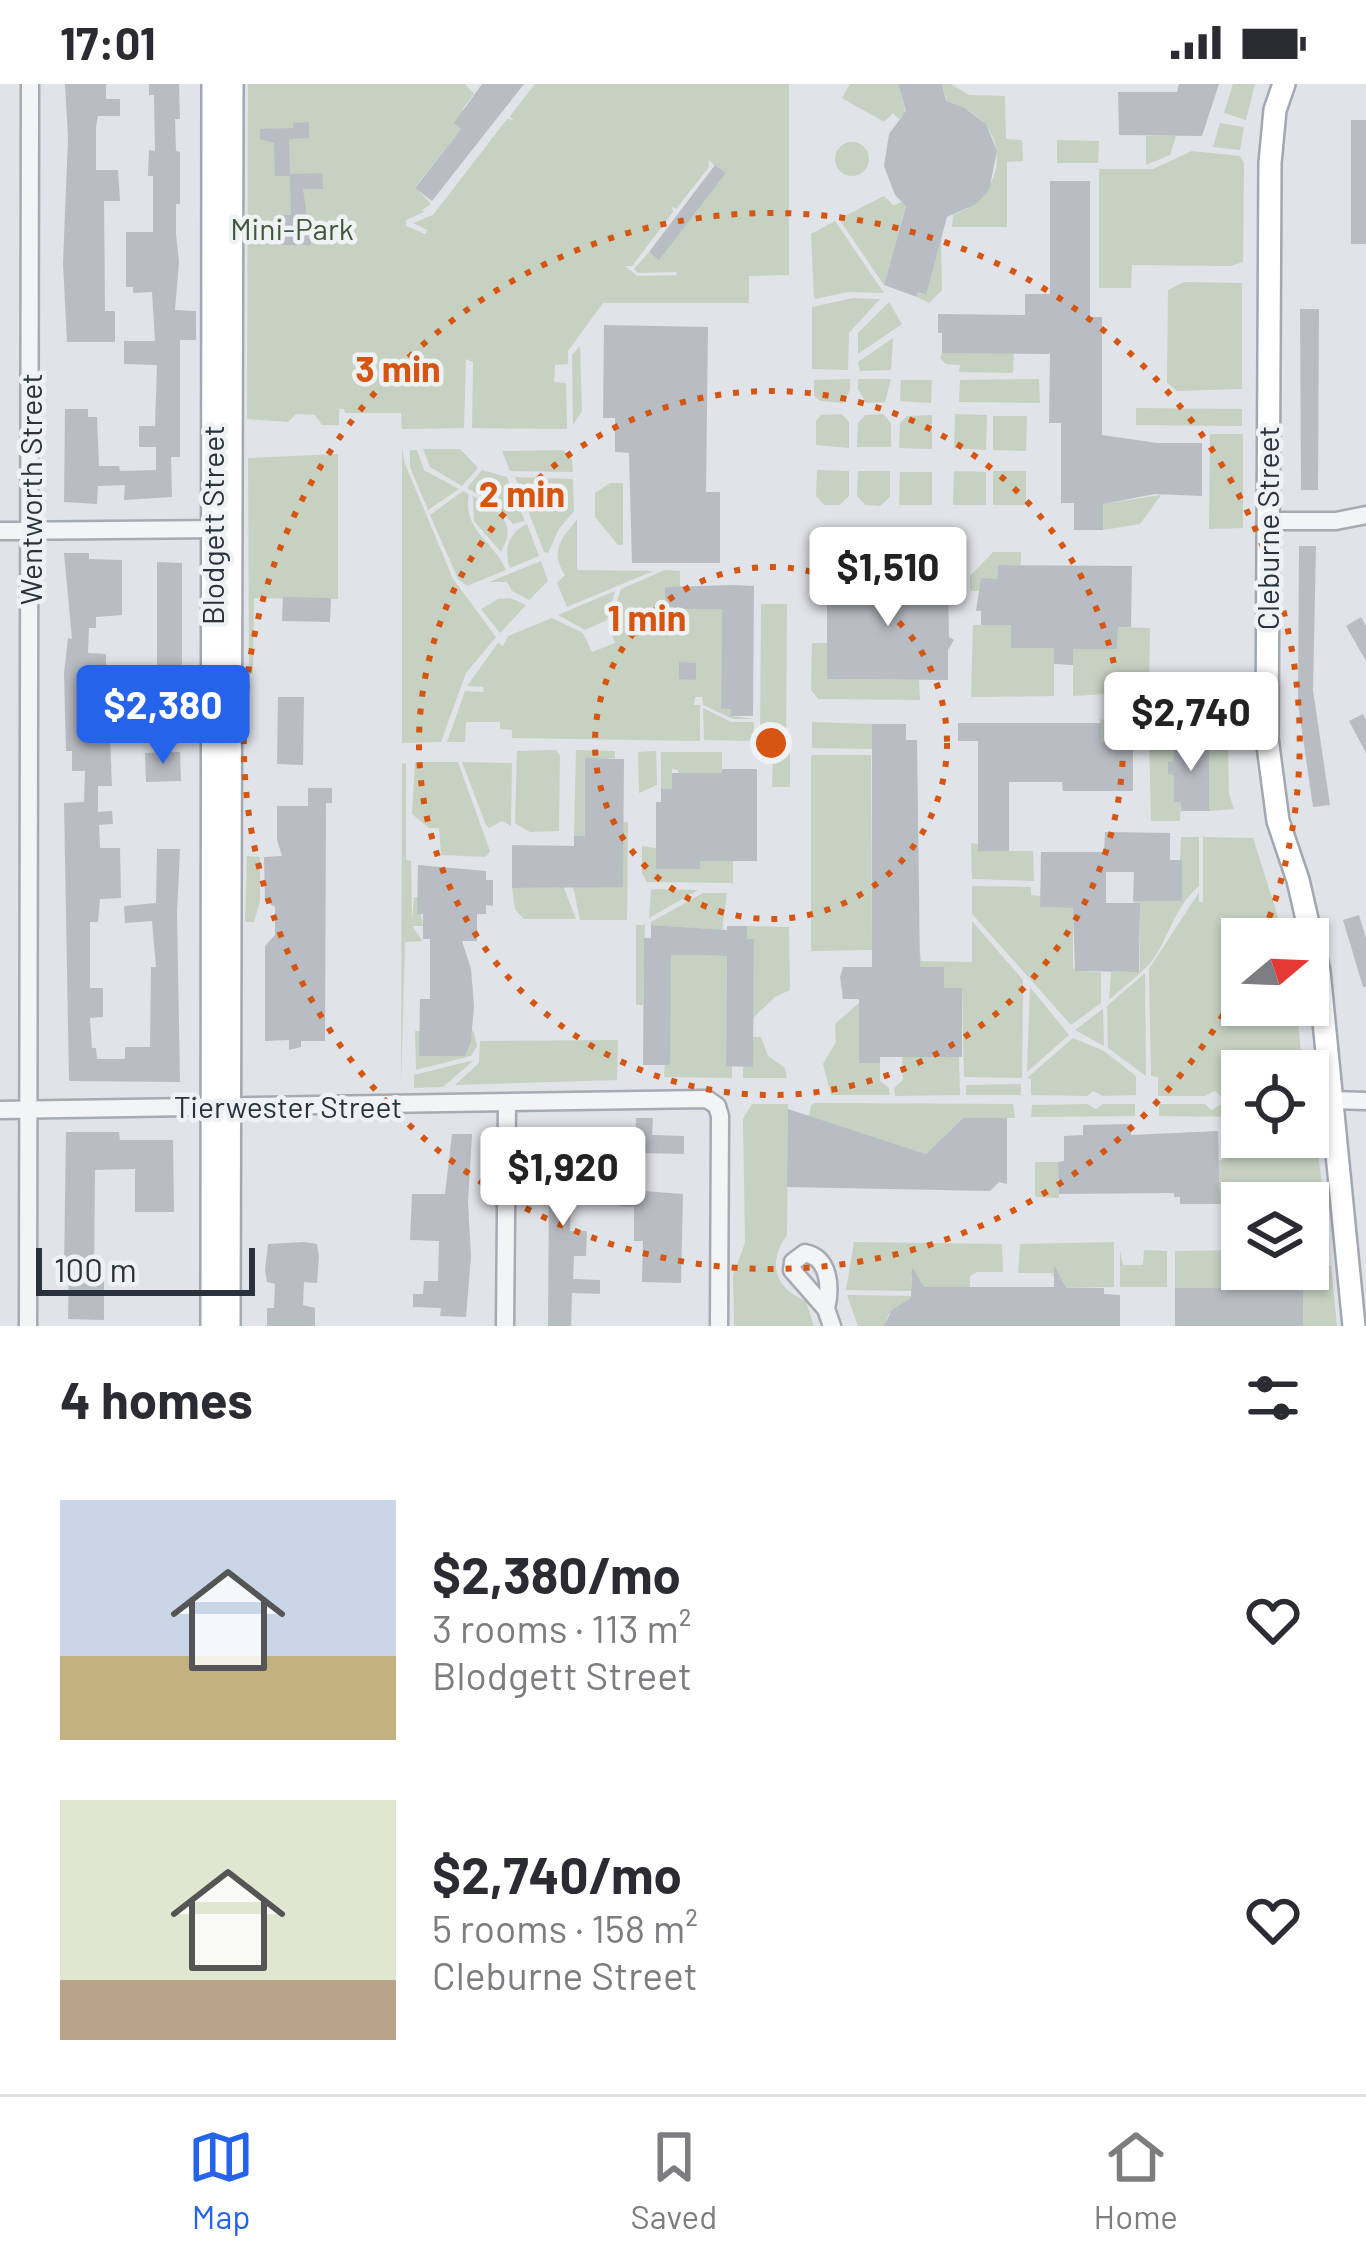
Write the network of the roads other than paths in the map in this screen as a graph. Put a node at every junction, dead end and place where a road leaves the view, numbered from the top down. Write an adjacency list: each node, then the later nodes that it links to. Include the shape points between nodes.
1 (30, 84): 10 (street, Wentworth Street)
2 (213, 84): 5 (main road, Blodgett Street)
3 (232, 84): 5 (main road, Blodgett Street)
4 (1284, 84): 7 (main road, Cleburne Street, via 1270,163)
5 (222, 180): 8 (main road, Blodgett Street)
6 (1366, 515): 7 (street)
7 (1267, 521): 11 (main road, Cleburne Street, via 1270,779 1319,971)
8 (222, 529): 10 (street); 14 (main road, Blodgett Street)
9 (0, 531): 10 (street)
10 (31, 531): 16 (street, Wentworth Street)
11 (1332, 1100): 12 (street); 22 (main road, Cleburne Street)
12 (1366, 1101)
13 (507, 1104): 14 (street, Tierwester Street); 20 (street); 21 (street, Tierwester Street, via 707,1099 717,1106)
14 (221, 1107): 16 (street, Tierwester Street); 18 (main road, Blodgett Street); 19 (main road, Blodgett Street)
15 (0, 1110): 16 (street, Tierwester Street)
16 (30, 1110): 17 (street, Wentworth Street)
17 (28, 1326)
18 (212, 1326)
19 (230, 1326)
20 (505, 1326)
21 (719, 1326)
22 (1354, 1326)

